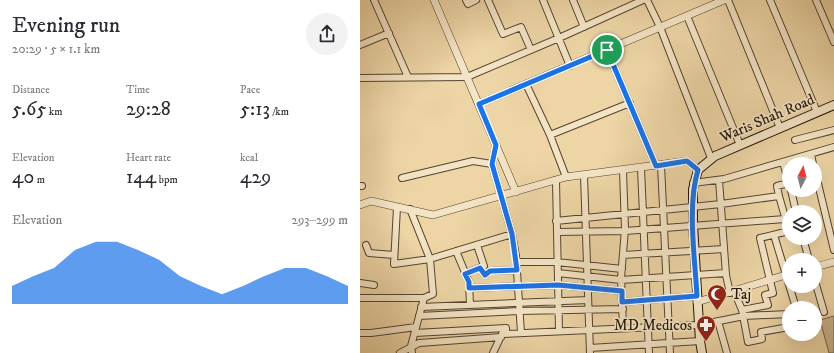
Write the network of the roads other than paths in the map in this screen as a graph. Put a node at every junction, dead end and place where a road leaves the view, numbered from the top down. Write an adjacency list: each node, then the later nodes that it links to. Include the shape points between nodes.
1 (374, 0): 19 (street)
2 (434, 0): 26 (street)
3 (466, 0): 4 (street, via 468,4)
4 (476, 0)
5 (488, 0): 23 (street, via 503,34 521,27)
6 (543, 0): 20 (street)
7 (580, 0): 14 (street)
8 (643, 0): 17 (street)
9 (647, 0): 18 (street)
10 (724, 0): 15 (street)
11 (728, 0): 34 (street)
12 (770, 0): 33 (street)
13 (816, 0): 21 (street)
14 (573, 1): 17 (street)
15 (707, 3): 16 (street)
16 (686, 16): 18 (street); 39 (street)
17 (584, 27): 20 (street)
18 (660, 28): 24 (street); 44 (street)
19 (389, 33): 22 (street); 27 (street)
20 (559, 38): 23 (street); 25 (street)
21 (834, 42)
22 (360, 45)
23 (531, 50): 26 (street)
24 (607, 50): 25 (street); 30 (street)
25 (570, 66): 29 (street)
26 (467, 76): 27 (street); 31 (street)
27 (408, 77): 28 (street)
28 (360, 78)
29 (526, 84): 31 (street); 36 (street)
30 (630, 103): 36 (street); 47 (street)
31 (479, 104): 38 (street)
32 (834, 105): 33 (main road, Waris Shah Road)
33 (817, 112): 34 (main road, Waris Shah Road)
34 (780, 128): 39 (main road, Waris Shah Road)
35 (834, 130): 37 (street)
36 (550, 135): 52 (street)
37 (795, 140)
38 (496, 145): 46 (street); 58 (street)
39 (740, 145): 44 (main road, Waris Shah Road)
40 (834, 147): 41 (street)
41 (811, 154): 42 (street); 43 (street)
42 (800, 157)
43 (812, 157)
44 (711, 158): 50 (main road, Waris Shah Road)
45 (782, 162): 55 (street)
46 (492, 164): 53 (street, via 473,161); 59 (street)
47 (658, 165): 48 (street); 50 (street, via 687,161); 68 (street)
48 (641, 168): 49 (street); 69 (street)
49 (623, 170): 51 (street); 70 (street)
50 (698, 170): 56 (main road)
51 (584, 175): 52 (street); 71 (street)
52 (566, 177): 54 (street)
53 (402, 178)
54 (556, 180): 58 (street); 73 (street)
55 (719, 180): 56 (street); 62 (street)
56 (693, 183): 65 (main road)
57 (782, 185): 60 (street, via 777,186)
58 (516, 192): 59 (street)
59 (501, 196): 67 (street, via 433,215); 82 (street)
60 (779, 196): 62 (street); 66 (street)
61 (821, 197): 87 (street)
62 (721, 204): 65 (street); 74 (street)
63 (360, 205): 64 (street, via 370,201)
64 (397, 207): 67 (street); 92 (street)
65 (693, 208): 68 (street); 75 (main road)
66 (782, 208)
67 (410, 209): 94 (street)
68 (663, 211): 69 (street); 76 (street)
69 (643, 213): 70 (street); 77 (street)
70 (625, 214): 71 (street); 78 (street)
71 (585, 218): 73 (street); 80 (street)
72 (782, 219): 74 (street)
73 (556, 221): 79 (street)
74 (723, 224): 75 (street); 86 (street)
75 (693, 226): 76 (street); 89 (main road)
76 (664, 228): 77 (street); 90 (street)
77 (643, 230): 78 (street); 91 (street)
78 (625, 231): 80 (street); 93 (street)
79 (557, 232): 80 (street); 97 (street)
80 (586, 232): 99 (street)
81 (782, 233): 83 (street)
82 (512, 234): 85 (street); 96 (street)
83 (774, 235): 95 (street); 112 (street, via 760,238)
84 (366, 245): 92 (street, via 369,253)
85 (477, 245): 88 (street); 101 (street, via 484,266)
86 (724, 249): 89 (street); 105 (street)
87 (834, 250)
88 (456, 251): 94 (street); 106 (street)
89 (694, 251): 90 (street); 107 (main road)
90 (665, 252): 91 (street); 110 (street)
91 (644, 254): 93 (street); 111 (street)
92 (394, 255): 94 (street, via 394,264)
93 (623, 255): 102 (street)
94 (430, 259): 124 (street, via 433,294)
95 (782, 260)
96 (516, 262): 97 (street); 103 (street)
97 (557, 262): 99 (street); 104 (street)
98 (834, 262): 100 (street)
99 (587, 265): 102 (street); 108 (street)
100 (822, 265)
101 (480, 268): 103 (street, via 485,275 490,271); 106 (street)
102 (622, 269): 113 (street)
103 (517, 270): 117 (street)
104 (558, 273): 108 (street); 116 (street)
105 (726, 273): 107 (street); 121 (street)
106 (465, 274): 118 (street)
107 (696, 275): 110 (street); 126 (main road)
108 (587, 276): 113 (street); 119 (street)
109 (782, 276): 112 (street)
110 (666, 277): 111 (street); 125 (street)
111 (645, 278): 113 (street); 128 (street)
112 (770, 279): 121 (street); 139 (street, via 773,293 765,295 768,305)
113 (621, 280): 120 (street)
114 (360, 283): 115 (street)
115 (374, 285)
116 (558, 285): 117 (street); 119 (street); 129 (street)
117 (518, 286): 118 (street); 131 (street)
118 (469, 288): 132 (street)
119 (588, 288): 120 (street); 127 (street)
120 (622, 291): 130 (street)
121 (732, 292): 126 (street); 139 (street)
122 (818, 293): 138 (street)
123 (360, 298): 124 (street)
124 (424, 298): 133 (street)
125 (667, 298): 126 (street); 128 (street); 144 (street)
126 (697, 299): 143 (main road)
127 (588, 300): 129 (street); 135 (street)
128 (646, 300): 130 (street); 145 (street)
129 (558, 301): 131 (street); 134 (street)
130 (622, 302): 136 (street)
131 (519, 303): 132 (street); 137 (street)
132 (470, 305): 133 (street)
133 (421, 307): 141 (street)
134 (558, 310): 135 (street); 137 (street); 150 (street)
135 (588, 310): 136 (street); 149 (street)
136 (623, 310): 146 (street)
137 (519, 312): 141 (street); 152 (street)
138 (824, 312)
139 (743, 313): 140 (street); 142 (street); 147 (street, via 748,342 762,338 761,332)
140 (782, 314)
141 (419, 316): 148 (street)
142 (718, 321): 143 (street); 164 (street)
143 (699, 325): 144 (street); 154 (main road)
144 (668, 326): 145 (street); 155 (street)
145 (647, 327): 146 (street); 156 (street)
146 (623, 328): 149 (street)
147 (782, 328)
148 (415, 330): 151 (street); 153 (street, via 506,328); 157 (street)
149 (589, 330): 150 (street); 158 (street)
150 (559, 331): 152 (street)
151 (360, 333)
152 (521, 333): 153 (street)
153 (503, 335): 157 (street, via 419,343); 160 (street)
154 (700, 341): 155 (street); 163 (main road)
155 (670, 344): 156 (street); 162 (street)
156 (648, 345): 158 (street); 161 (street)
157 (412, 350): 159 (street)
158 (590, 350)
159 (400, 353)
160 (492, 353)
161 (649, 353)
162 (670, 353)
163 (702, 353)
164 (727, 353)

